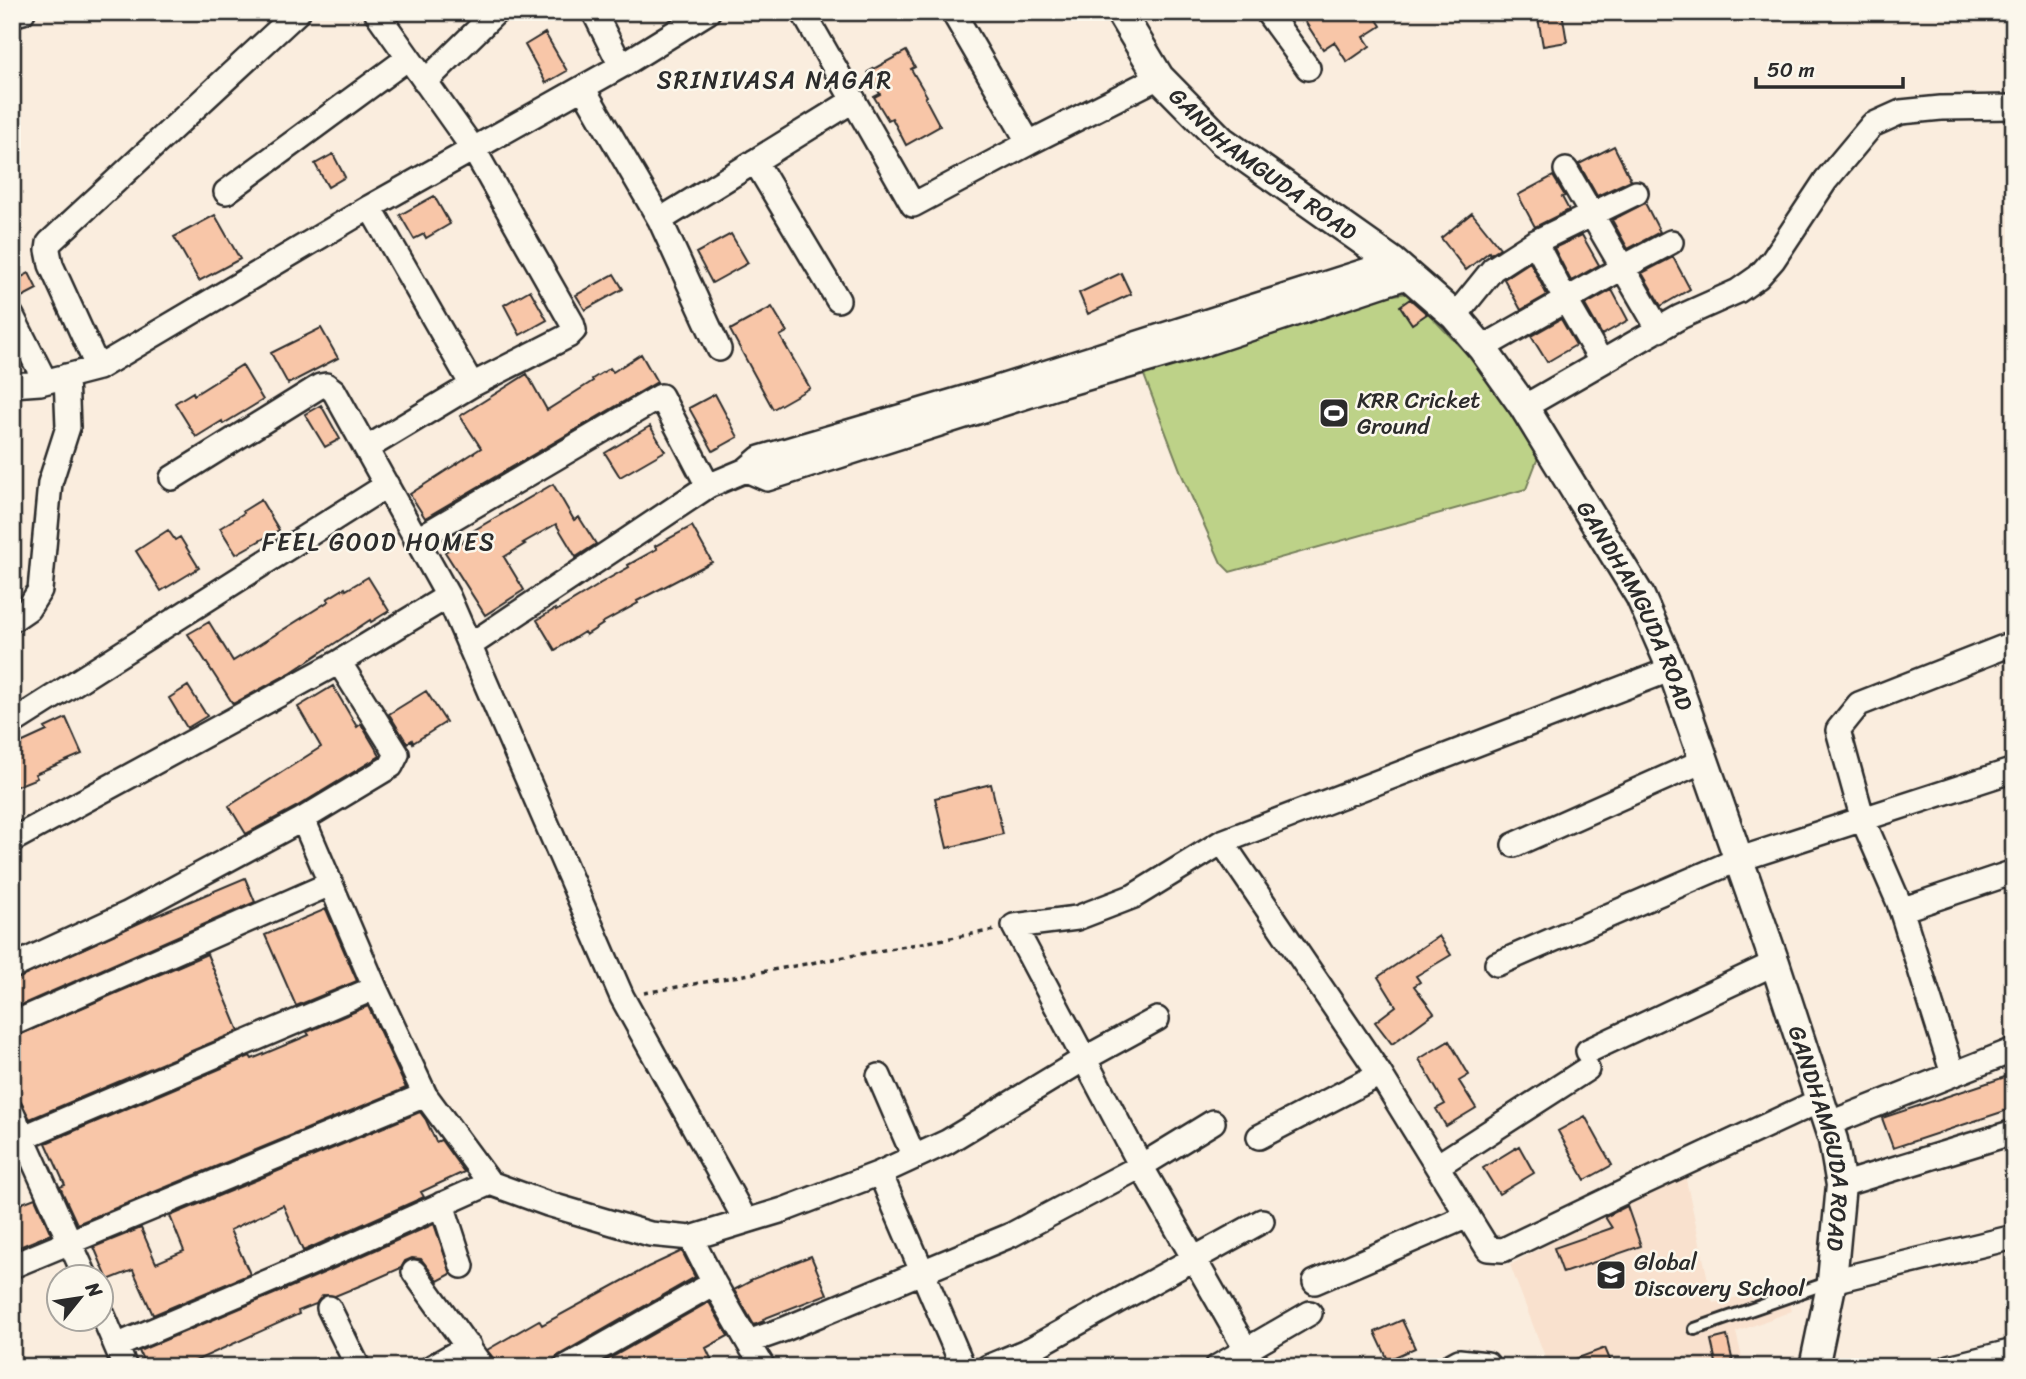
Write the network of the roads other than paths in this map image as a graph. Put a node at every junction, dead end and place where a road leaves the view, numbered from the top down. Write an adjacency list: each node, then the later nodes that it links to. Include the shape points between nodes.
1 (23, 12): 10 (street)
2 (299, 12): 41 (street, via 49,243 51,265)
3 (376, 12): 12 (street)
4 (496, 12): 16 (street)
5 (594, 12): 13 (street)
6 (708, 12): 13 (street)
7 (803, 12): 18 (street)
8 (953, 12): 20 (street)
9 (1267, 12): 14 (street)
10 (12, 15)
11 (1128, 15): 15 (street, GANDHAMGUDA ROAD)
12 (408, 58): 16 (street); 24 (street)
13 (621, 66): 17 (street)
14 (1308, 68)
15 (1159, 77): 20 (street); 32 (street, GANDHAMGUDA ROAD, via 1222,141)
16 (425, 82): 21 (street)
17 (583, 88): 21 (street); 28 (street)
18 (854, 100): 20 (street, via 913,205); 22 (street)
19 (2014, 107): 37 (street, via 1901,112 1872,125 1826,180 1758,277)
20 (1029, 143)
21 (474, 150): 26 (street); 44 (street, via 574,330)
22 (754, 161): 28 (street); 34 (street)
23 (1566, 170): 27 (street)
24 (226, 192)
25 (1636, 193): 27 (street)
26 (370, 208): 41 (street); 44 (street)
27 (1591, 214): 29 (street); 31 (street)
28 (660, 220): 39 (street)
29 (1535, 242): 33 (street); 36 (street, via 1493,269)
30 (1671, 242): 31 (street)
31 (1622, 268): 33 (street); 37 (street)
32 (1401, 269): 36 (street, GANDHAMGUDA ROAD); 49 (street, via 1202,345 1111,362 927,418 760,458 746,470)
33 (1565, 299): 38 (street); 40 (street)
34 (838, 300)
35 (12, 316): 42 (street)
36 (1455, 316): 38 (street, GANDHAMGUDA ROAD)
37 (1659, 330): 40 (street)
38 (1482, 348): 45 (street, GANDHAMGUDA ROAD)
39 (719, 349)
40 (1601, 361): 45 (street)
41 (98, 368): 42 (street)
42 (56, 378): 43 (street); 52 (street, via 68,427 50,483 40,590 28,608)
43 (12, 385)
44 (472, 385): 46 (street)
45 (1524, 407): 56 (street, GANDHAMGUDA ROAD, via 1640,596)
46 (367, 448): 47 (street, via 334,391 320,386); 48 (street)
47 (172, 478)
48 (387, 485): 50 (street); 57 (street)
49 (708, 486): 50 (street, via 661,396); 54 (street)
50 (416, 540): 51 (street)
51 (447, 596): 54 (street); 55 (street)
52 (12, 620)
53 (2014, 643): 61 (street, via 1858,704 1847,716 1838,730)
54 (469, 646): 95 (street, via 622,997)
55 (338, 662): 60 (street, via 397,754 391,766); 62 (street)
56 (1672, 669): 58 (street, GANDHAMGUDA ROAD); 63 (street)
57 (12, 723)
58 (1703, 761): 64 (street); 65 (street, GANDHAMGUDA ROAD)
59 (2014, 770): 61 (street)
60 (303, 819): 67 (street); 71 (street, via 127,914)
61 (1863, 820): 65 (street); 68 (street)
62 (12, 840)
63 (1222, 842): 76 (street, via 1134,895 1077,918 1014,926); 77 (street)
64 (1514, 845)
65 (1737, 860): 69 (street); 70 (street, GANDHAMGUDA ROAD)
66 (2014, 872): 68 (street)
67 (330, 884): 72 (street); 74 (street)
68 (1901, 910): 78 (street)
69 (1497, 964)
70 (1775, 964): 81 (street, GANDHAMGUDA ROAD); 89 (street, via 1588,1060)
71 (12, 967)
72 (375, 988): 80 (street); 86 (street)
73 (1157, 1018): 76 (street)
74 (12, 1024)
75 (2014, 1050): 78 (street)
76 (1084, 1059): 87 (street); 88 (street)
77 (1380, 1074): 85 (street); 89 (street)
78 (1953, 1074): 81 (street)
79 (879, 1076): 87 (street)
80 (425, 1095): 91 (street); 99 (street)
81 (1824, 1112): 92 (street, GANDHAMGUDA ROAD); 94 (street, via 1628,1190 1503,1250 1488,1249)
82 (12, 1113): 86 (street)
83 (1213, 1122): 88 (street)
84 (2014, 1132): 92 (street)
85 (1259, 1137)
86 (18, 1140): 99 (street)
87 (914, 1157): 90 (street)
88 (1141, 1166): 100 (street); 104 (street, via 1010,1235)
89 (1437, 1166): 94 (street)
90 (880, 1173): 95 (street); 104 (street)
91 (490, 1183): 93 (street); 98 (street, via 621,1227)
92 (1841, 1185): 106 (street, GANDHAMGUDA ROAD)
93 (442, 1204): 103 (street); 116 (street)
94 (1468, 1216): 107 (street)
95 (746, 1221): 98 (street)
96 (1262, 1221): 100 (street)
97 (2014, 1237): 106 (street)
98 (691, 1238): 108 (street)
99 (71, 1242): 101 (street); 102 (street)
100 (1194, 1259): 117 (street); 124 (street, via 1031,1349)
101 (80, 1264)
102 (12, 1266)
103 (463, 1266)
104 (923, 1271): 113 (street); 123 (street)
105 (414, 1272): 114 (street)
106 (1832, 1281): 111 (lane); 128 (street, GANDHAMGUDA ROAD)
107 (1315, 1282)
108 (714, 1283): 113 (street); 122 (street)
109 (329, 1308): 118 (street)
110 (1310, 1313): 117 (street)
111 (1695, 1329)
112 (111, 1334): 116 (street)
113 (748, 1342): 119 (street)
114 (469, 1346): 120 (street); 121 (street)
115 (2014, 1351): 129 (street)
116 (120, 1356)
117 (1252, 1358): 125 (street)
118 (354, 1365)
119 (762, 1366)
120 (432, 1367)
121 (482, 1367)
122 (566, 1367)
123 (962, 1367)
124 (988, 1367)
125 (1217, 1367)
126 (1448, 1367): 127 (street, via 1459,1361)
127 (1488, 1367)
128 (1814, 1367)
129 (1949, 1367)

